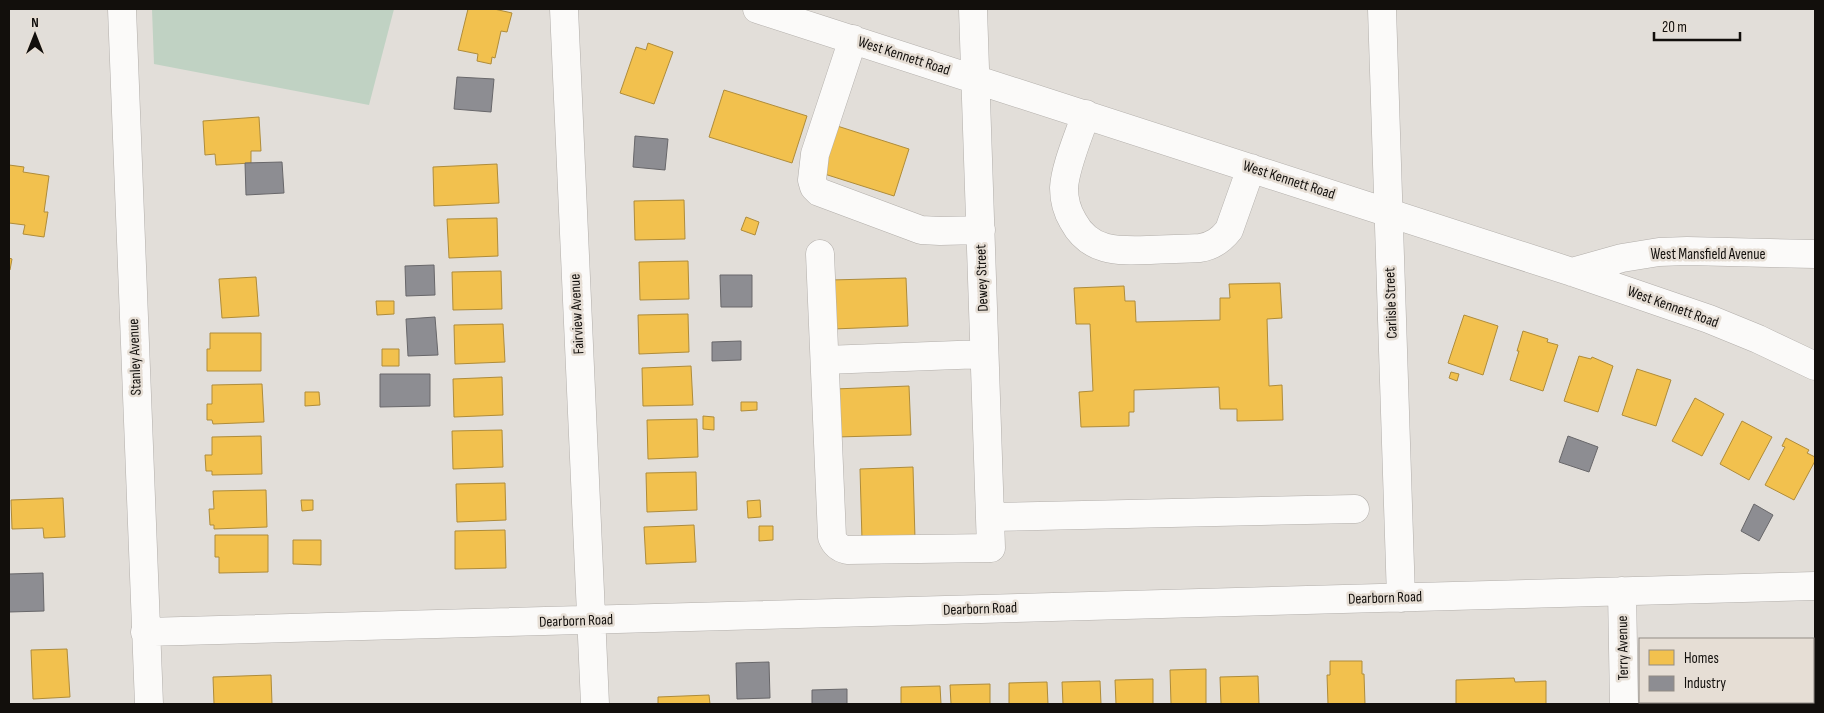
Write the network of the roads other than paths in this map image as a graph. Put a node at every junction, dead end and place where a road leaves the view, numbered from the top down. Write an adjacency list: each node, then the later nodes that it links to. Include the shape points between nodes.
1 (122, 9): 24 (street, Stanley Avenue)
2 (564, 9): 23 (street, Fairview Avenue)
3 (757, 9): 6 (street, West Kennett Road)
4 (974, 9): 7 (street, Dewey Street)
5 (1382, 9): 10 (street, Carlisle Street)
6 (853, 39): 7 (street, West Kennett Road); 11 (street, via 815,154 814,188 921,230)
7 (976, 79): 8 (street, West Kennett Road); 11 (street, Dewey Street)
8 (1086, 114): 9 (street, West Kennett Road); 9 (street, via 1066,176 1065,200 1076,227 1104,248 1119,251 1208,247 1229,230)
9 (1251, 168): 10 (street, West Kennett Road)
10 (1388, 212): 14 (street, West Kennett Road); 22 (street, Carlisle Street)
11 (981, 230): 15 (street, Dewey Street)
12 (820, 254): 16 (street)
13 (1815, 254): 14 (street, West Mansfield Avenue, via 1659,252)
14 (1572, 272): 17 (street, West Kennett Road, via 1709,319)
15 (984, 354): 16 (street); 19 (street, Dewey Street)
16 (825, 360): 19 (street, Dewey Street, via 834,543 847,550 990,548)
17 (1815, 366)
18 (1355, 509): 19 (street)
19 (990, 518)
20 (1815, 586): 21 (street, Dearborn Road)
21 (1622, 591): 22 (street, Dearborn Road); 27 (street, Terry Avenue)
22 (1401, 598): 23 (street, Dearborn Road)
23 (591, 620): 24 (street, Dearborn Road); 26 (street, Fairview Avenue)
24 (146, 632): 25 (street, Stanley Avenue)
25 (149, 704)
26 (595, 704)
27 (1624, 704)

